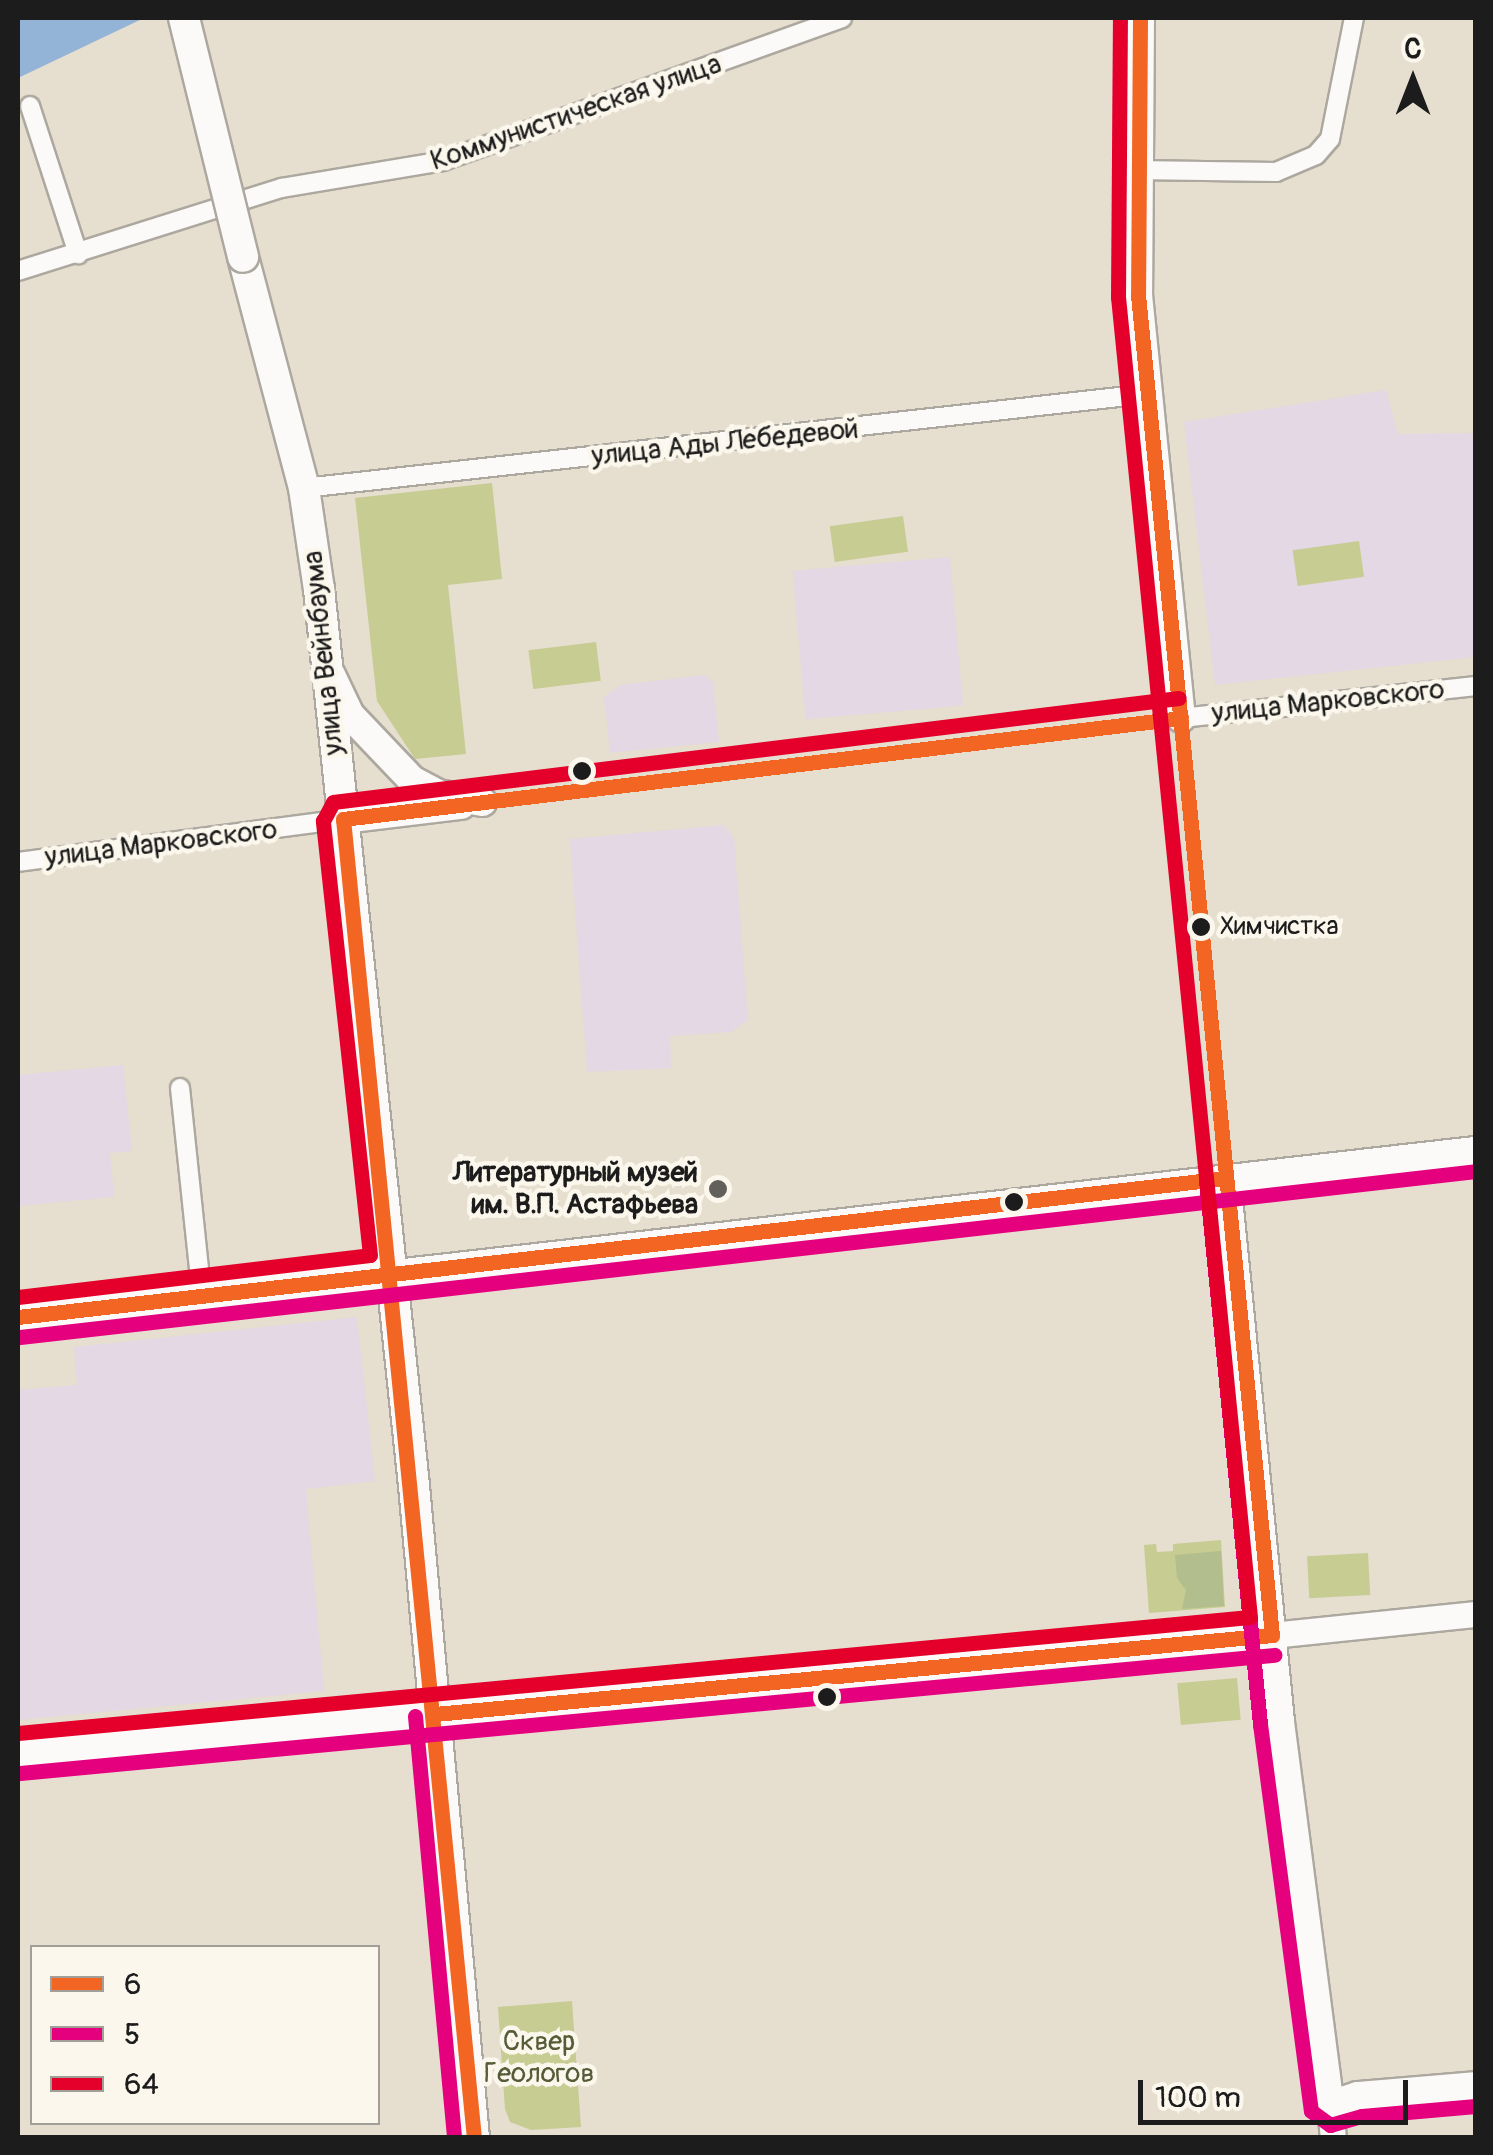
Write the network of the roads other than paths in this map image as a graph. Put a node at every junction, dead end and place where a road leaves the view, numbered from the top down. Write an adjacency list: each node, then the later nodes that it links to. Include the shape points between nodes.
1 (184, 18): 10 (highway, улица Вейнбаума, bridge)
2 (842, 18): 7 (street, Коммунистическая улица, via 443,161 282,188)
3 (1140, 18): 6 (main road)
4 (1354, 18): 6 (street, via 1330,139 1316,155 1276,172)
5 (30, 106): 7 (street)
6 (1134, 170): 9 (main road)
7 (78, 254): 8 (street, Коммунистическая улица)
8 (18, 271)
9 (1146, 394): 10 (street, улица Ады Лебедевой); 13 (main road)
10 (304, 488): 11 (highway, улица Вейнбаума)
11 (328, 666): 14 (highway, улица Вейнбаума); 14 (main road, улица Марковского, via 350,715 412,780 438,794 482,802)
12 (1476, 686): 13 (street, улица Марковского)
13 (1181, 718)
14 (342, 820): 15 (street, улица Марковского); 19 (highway, улица Вейнбаума)
15 (18, 862)
16 (180, 1088): 20 (street)
17 (1476, 1150): 18 (main road)
18 (1226, 1178): 19 (main road); 23 (main road)
19 (392, 1274): 20 (main road); 24 (highway, улица Вейнбаума)
20 (202, 1296): 21 (main road)
21 (18, 1317)
22 (1476, 1614): 23 (main road)
23 (1272, 1635): 24 (main road); 27 (main road)
24 (435, 1714): 25 (main road); 28 (highway, улица Вейнбаума)
25 (18, 1753)
26 (1476, 2086): 27 (main road, via 1358,2096)
27 (1330, 2105): 29 (main road)
28 (474, 2138)
29 (1332, 2138)

